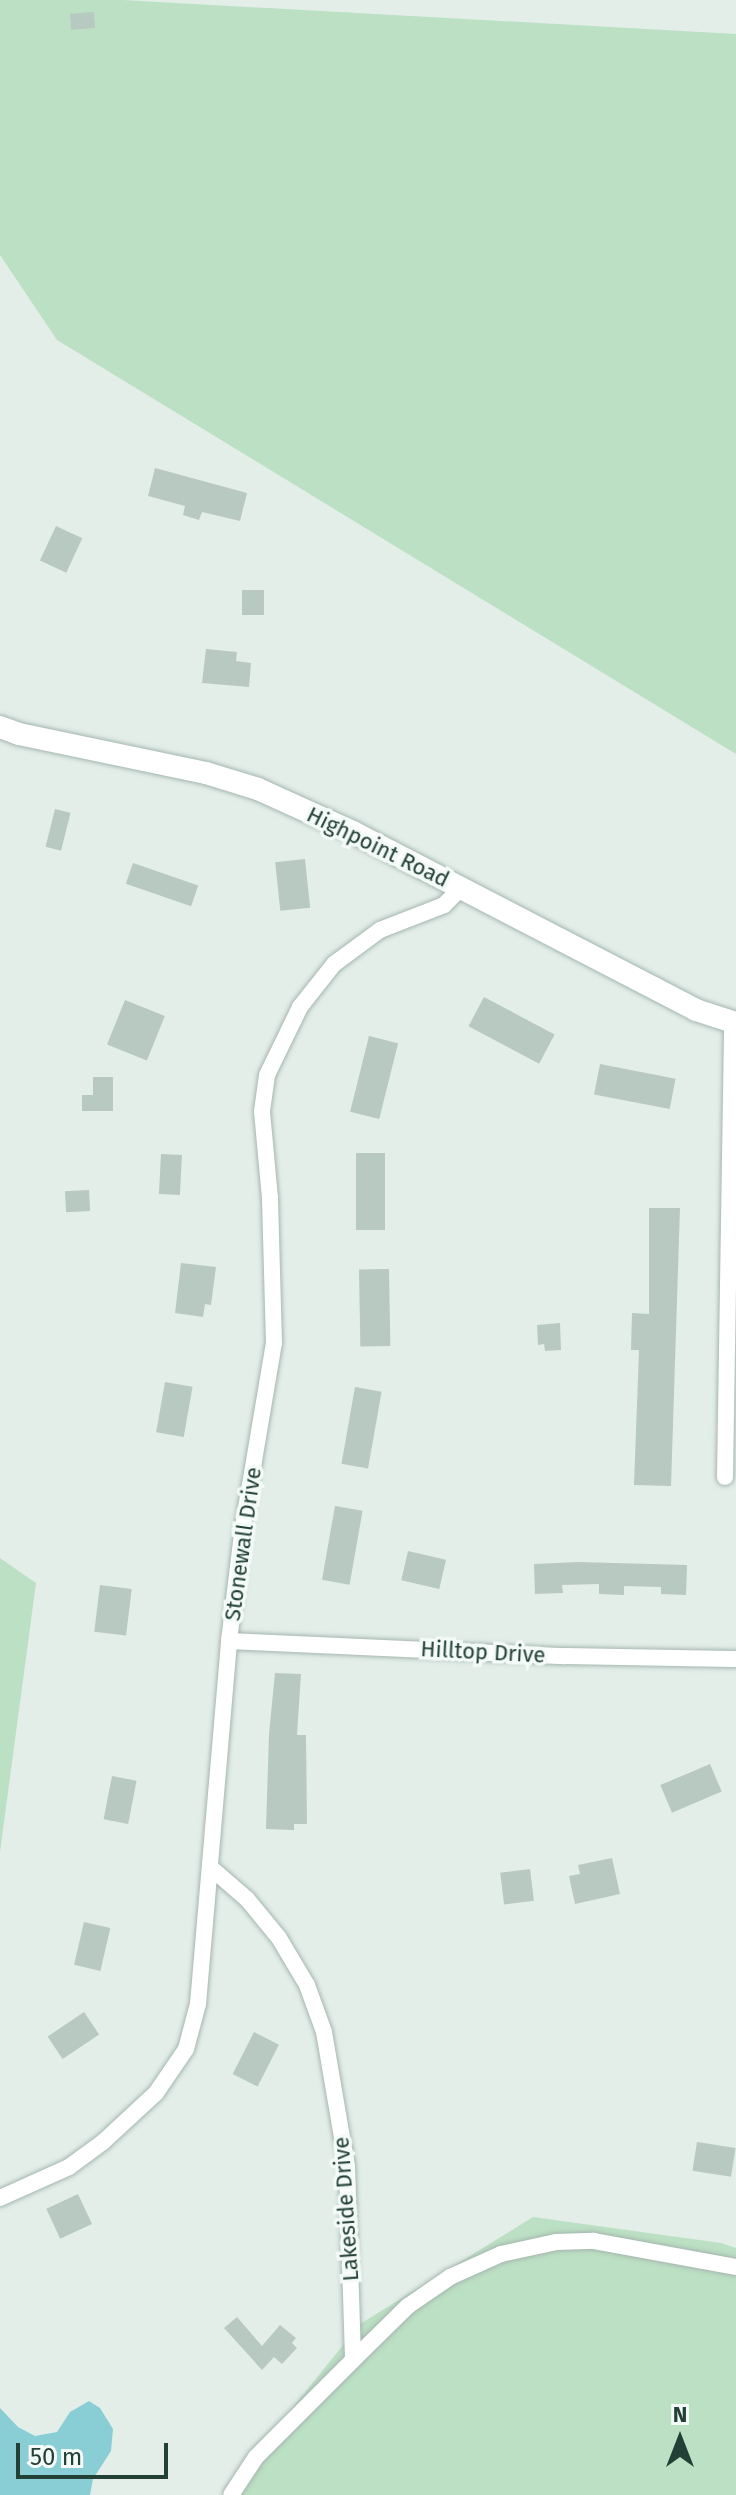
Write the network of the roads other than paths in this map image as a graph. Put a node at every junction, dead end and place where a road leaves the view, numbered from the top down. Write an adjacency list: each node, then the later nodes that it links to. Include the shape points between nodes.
1 (0, 727): 2 (street, Highpoint Road, via 258,789)
2 (461, 888): 3 (street, Highpoint Road, via 696,1010); 5 (street, Stonewall Drive, via 444,905 380,930 334,964 300,1007 267,1075 262,1111 274,1343)
3 (734, 1022): 4 (street)
4 (725, 1477)
5 (229, 1641): 6 (street, Hilltop Drive); 7 (street, Stonewall Drive)
6 (736, 1659)
7 (210, 1867): 8 (street, Stonewall Drive, via 198,2004 186,2049 173,2072 103,2142 69,2167); 10 (street, Lakeside Drive, via 247,1899 279,1938 307,1985 324,2032 347,2167)
8 (0, 2198)
9 (736, 2267): 10 (street, via 594,2241 556,2242 501,2254 450,2277 408,2306)
10 (353, 2360): 11 (street, via 256,2457)
11 (231, 2495)

